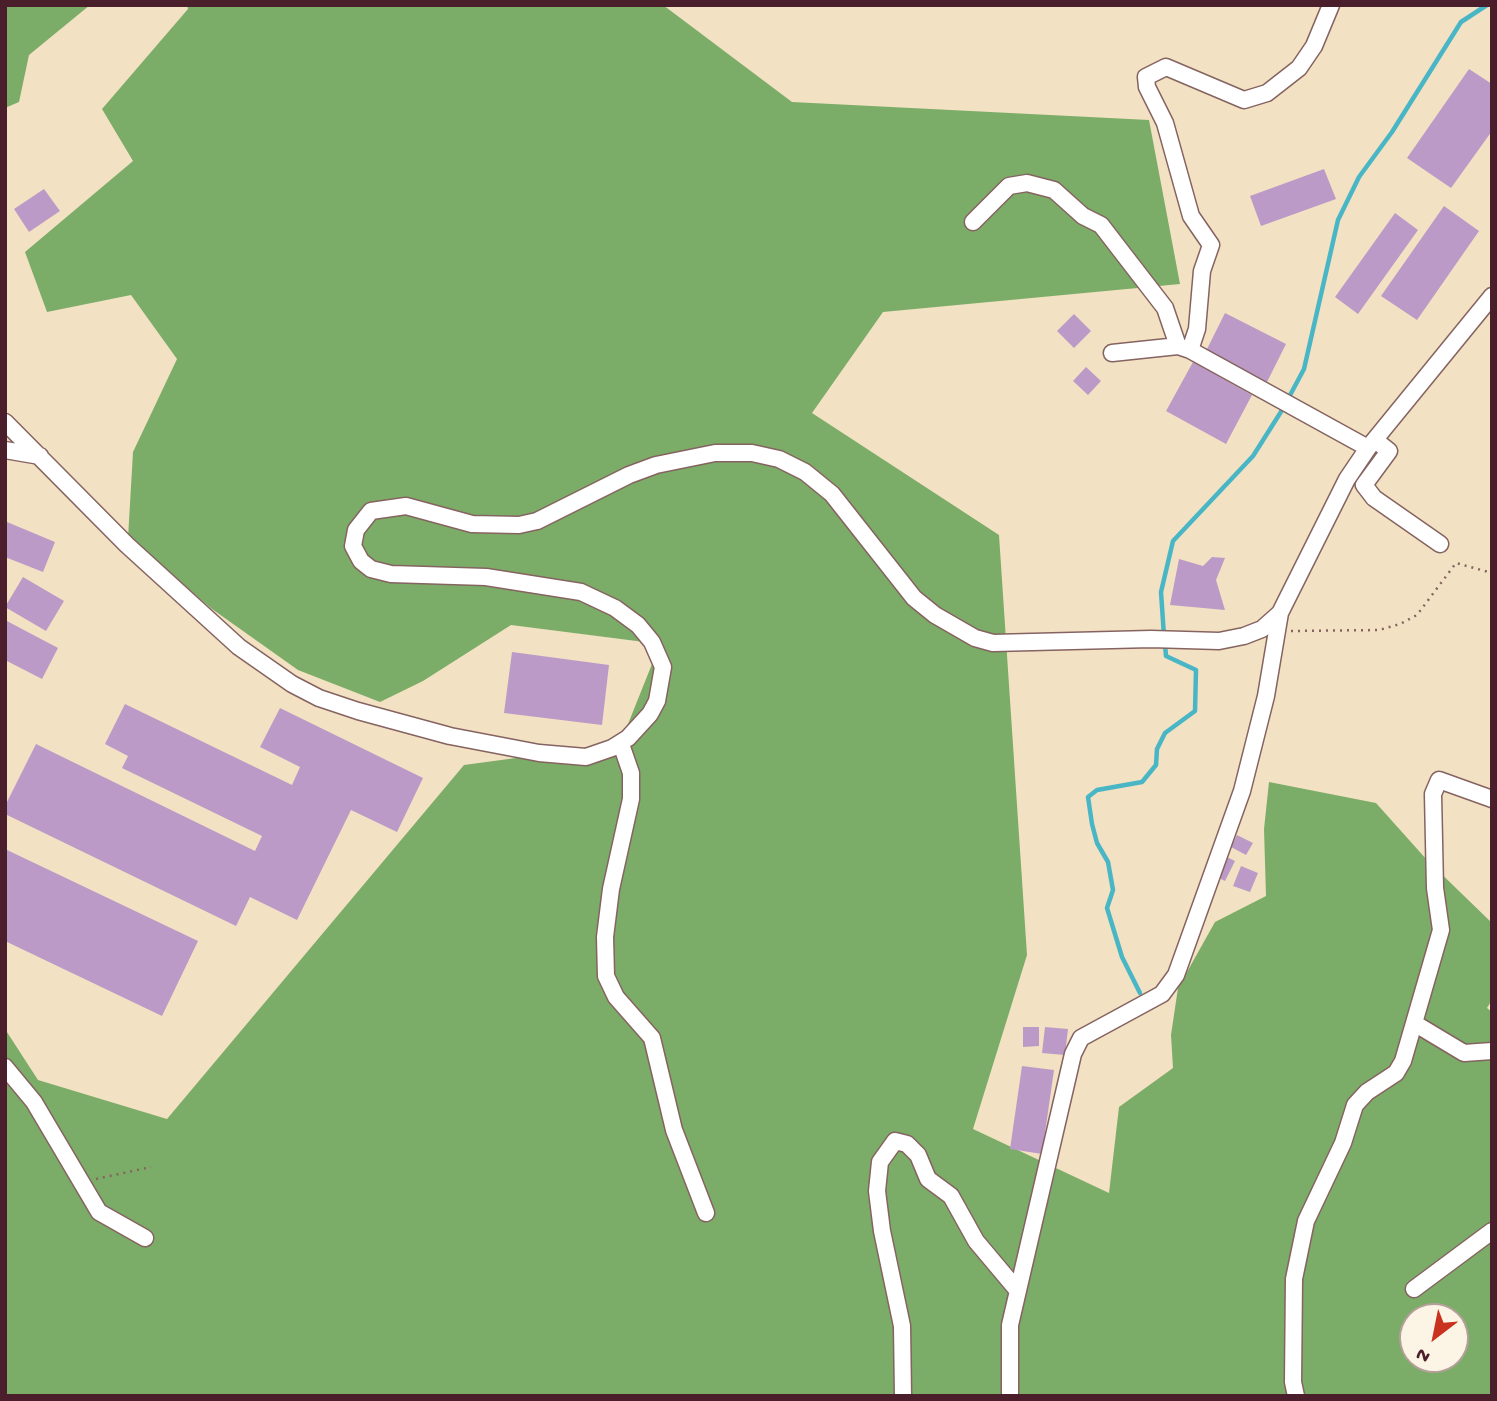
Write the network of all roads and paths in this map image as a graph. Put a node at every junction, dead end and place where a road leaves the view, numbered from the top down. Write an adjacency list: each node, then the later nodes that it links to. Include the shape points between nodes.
1 (1331, 5): 4 (street, via 1299,68 1267,93 1244,100 1166,67 1146,77 1166,123 1191,216 1211,245 1202,271 1197,330)
2 (973, 222): 4 (street, via 1009,186 1027,183 1054,190 1083,216 1101,225 1165,308)
3 (1492, 296): 7 (street)
4 (1184, 348): 5 (street); 7 (street)
5 (1112, 353)
6 (5, 422): 9 (street)
7 (1371, 444): 10 (street, via 1389,451 1364,485 1374,498); 12 (street, via 1347,479)
8 (5, 450): 9 (street)
9 (40, 456): 14 (street, via 127,545 239,647 319,698 450,736 540,753 586,757)
10 (1440, 544)
11 (1492, 573): 13 (path, via 1456,563 1417,615 1379,630)
12 (1280, 613): 13 (street); 14 (street, via 1262,629 1219,640 993,643 975,638 914,598 832,494 779,459 752,453 715,453 656,465 537,522 519,525 472,524 406,506 371,511 356,530 353,546 372,569 391,574 486,577 581,592 638,625 658,654 662,683 650,714)
13 (1278, 632): 25 (street, via 1242,791 1176,975 1162,994 1081,1038 1073,1054)
14 (621, 744): 21 (street, via 631,773 631,799 611,889 607,976 616,997 652,1038 674,1130)
15 (1492, 799): 16 (street, via 1439,780 1433,794 1435,888 1441,930)
16 (1414, 1023): 17 (street, via 1464,1053); 28 (street, via 1396,1073 1355,1105 1343,1143 1306,1220 1294,1279)
17 (1492, 1051)
18 (5, 1067): 20 (street, via 34,1102)
19 (151, 1167): 20 (path, via 105,1175)
20 (82, 1185): 23 (street, via 99,1212)
21 (706, 1213)
22 (1492, 1231): 24 (street)
23 (145, 1238)
24 (1414, 1289)
25 (1018, 1291): 26 (street, via 976,1241 951,1196 928,1179 918,1155 907,1144 895,1141 880,1162 877,1191 902,1326); 27 (street, via 1009,1336)
26 (903, 1396)
27 (1010, 1396)
28 (1296, 1396)

